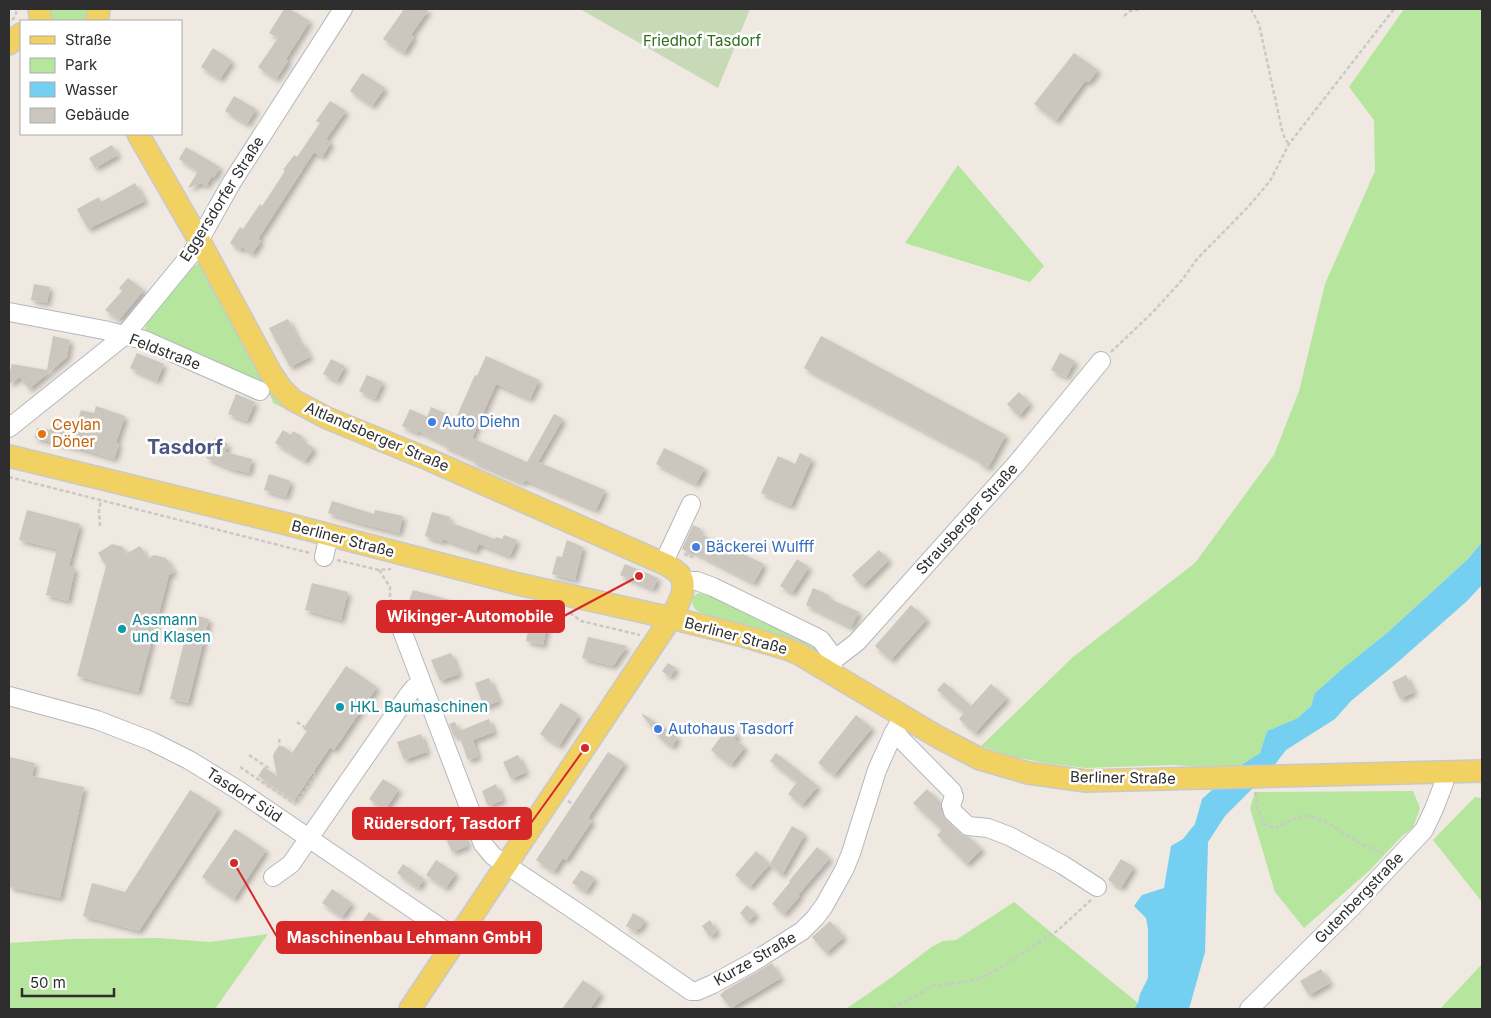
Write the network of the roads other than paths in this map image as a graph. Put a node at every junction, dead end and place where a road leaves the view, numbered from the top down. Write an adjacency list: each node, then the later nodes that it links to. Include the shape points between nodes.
1 (342, 9): 5 (street, Eggersdorfer Straße)
2 (18, 25): 3 (main road)
3 (9, 44)
4 (139, 135): 5 (main road, Altlandsberger Straße)
5 (199, 240): 7 (street, Eggersdorfer Straße); 15 (main road, Altlandsberger Straße, via 270,373 292,400)
6 (9, 312): 7 (street, Feldstraße)
7 (124, 336): 9 (street, Feldstraße, via 144,340); 10 (street, Eggersdorfer Straße)
8 (1101, 361): 19 (street, Strausberger Straße, via 941,550)
9 (260, 392)
10 (9, 428)
11 (9, 456): 13 (main road, Berliner Straße)
12 (691, 504): 15 (street)
13 (329, 535): 14 (street); 17 (main road, Berliner Straße, via 518,584)
14 (324, 557)
15 (663, 564): 16 (main road, Altlandsberger Straße, via 679,573)
16 (683, 581): 17 (main road, via 683,591); 19 (street, via 697,581 713,587 816,637 821,640)
17 (671, 618): 19 (main road, Berliner Straße, via 740,635); 26 (main road)
18 (398, 620): 20 (street)
19 (832, 665): 22 (main road, Berliner Straße)
20 (422, 685): 25 (street, via 409,694); 26 (street, via 483,844)
21 (9, 696): 25 (street, Tasdorf Süd, via 97,720 152,741 210,773)
22 (899, 724): 23 (main road, Berliner Straße, via 938,737 980,759 1028,773 1086,781); 26 (street, Kurze Straße, via 877,770 844,870 820,912 802,931 753,962 697,991 691,991); 28 (street, via 952,792 953,812 968,826 988,828 1009,836 1063,865)
23 (1444, 771): 24 (main road, Berliner Straße); 31 (street, Gutenbergstraße, via 1444,783 1424,830)
24 (1482, 771)
25 (308, 838): 27 (street, via 290,864); 29 (street, Tasdorf Süd)
26 (506, 866): 29 (main road)
27 (273, 877)
28 (1097, 888)
29 (457, 939): 30 (main road)
30 (410, 1009)
31 (1249, 1009)

